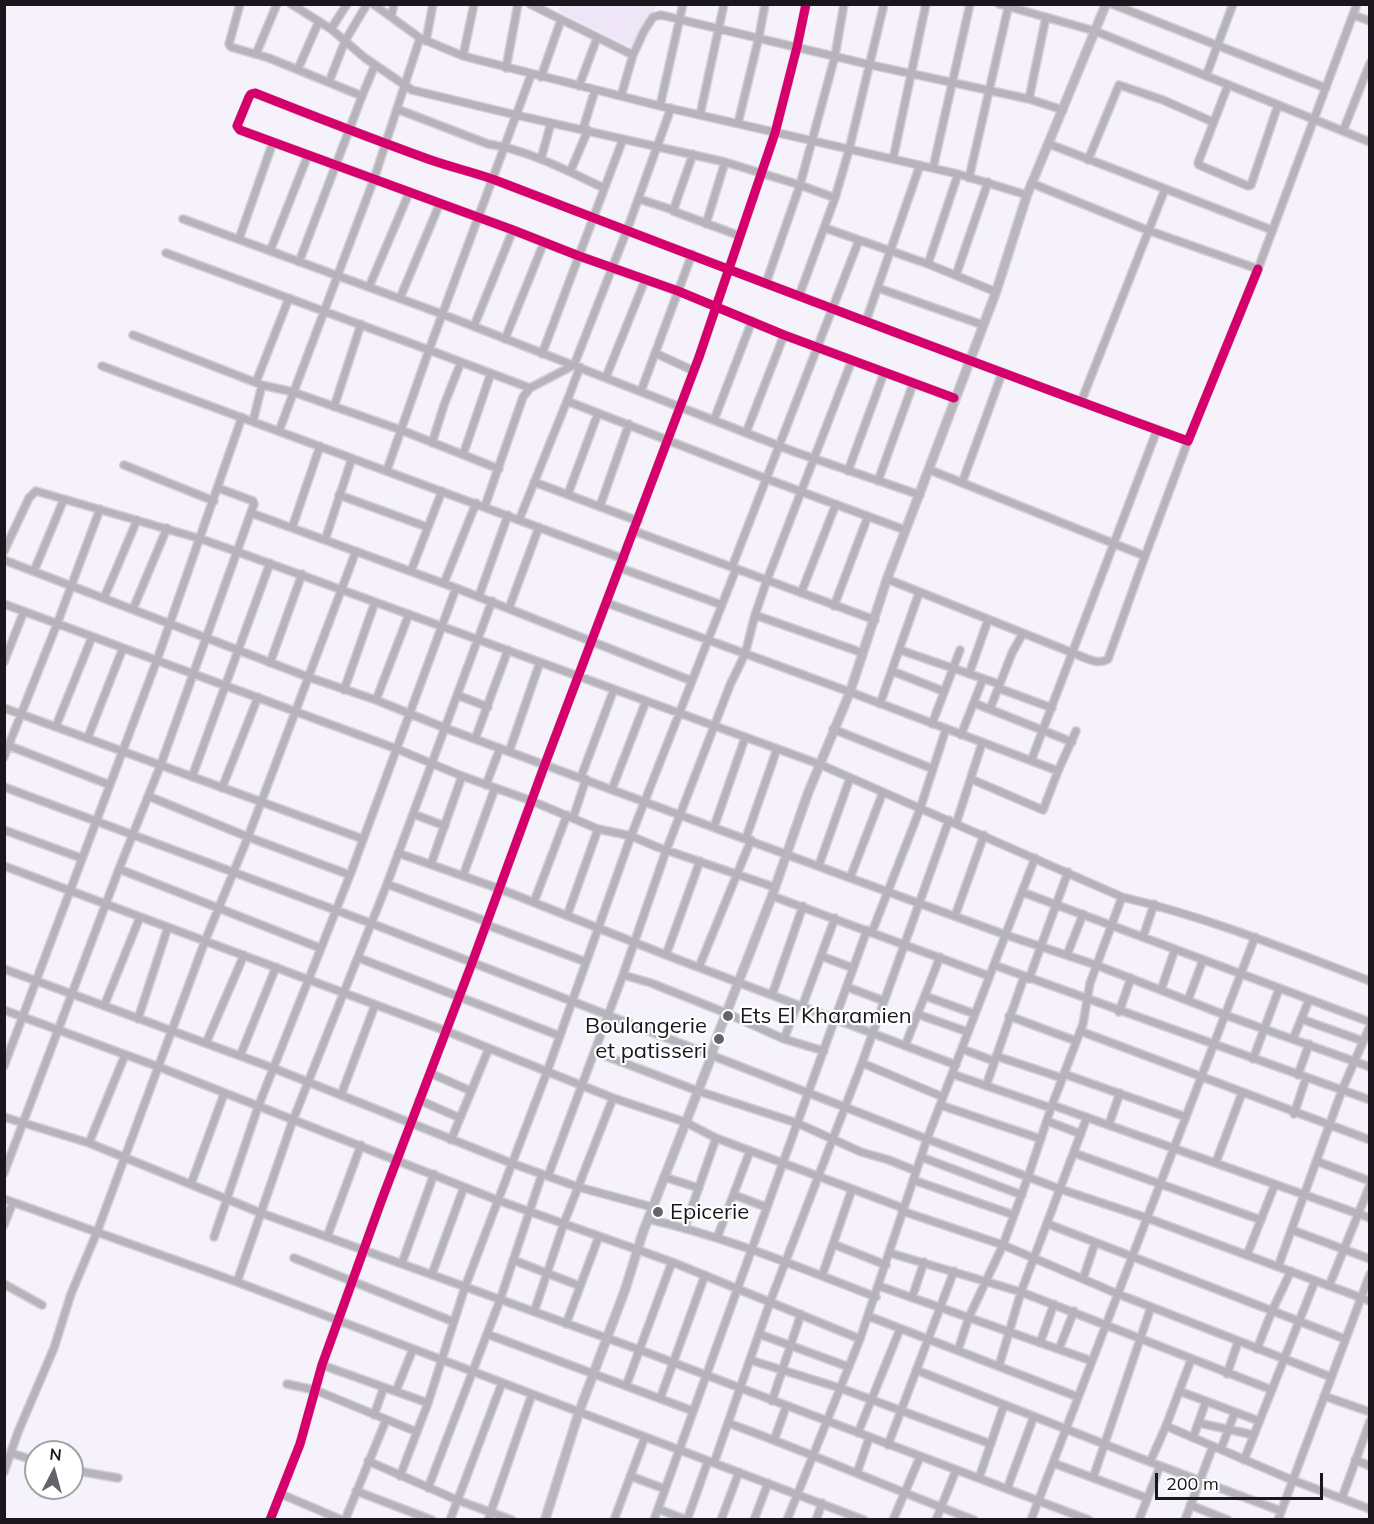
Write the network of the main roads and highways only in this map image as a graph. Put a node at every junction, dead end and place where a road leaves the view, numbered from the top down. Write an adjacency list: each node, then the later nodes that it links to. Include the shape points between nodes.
1 (1106, 4): 2 (main road, via 1031,183 996,292 887,579 850,692 819,764 652,1207)
2 (544, 1520)

